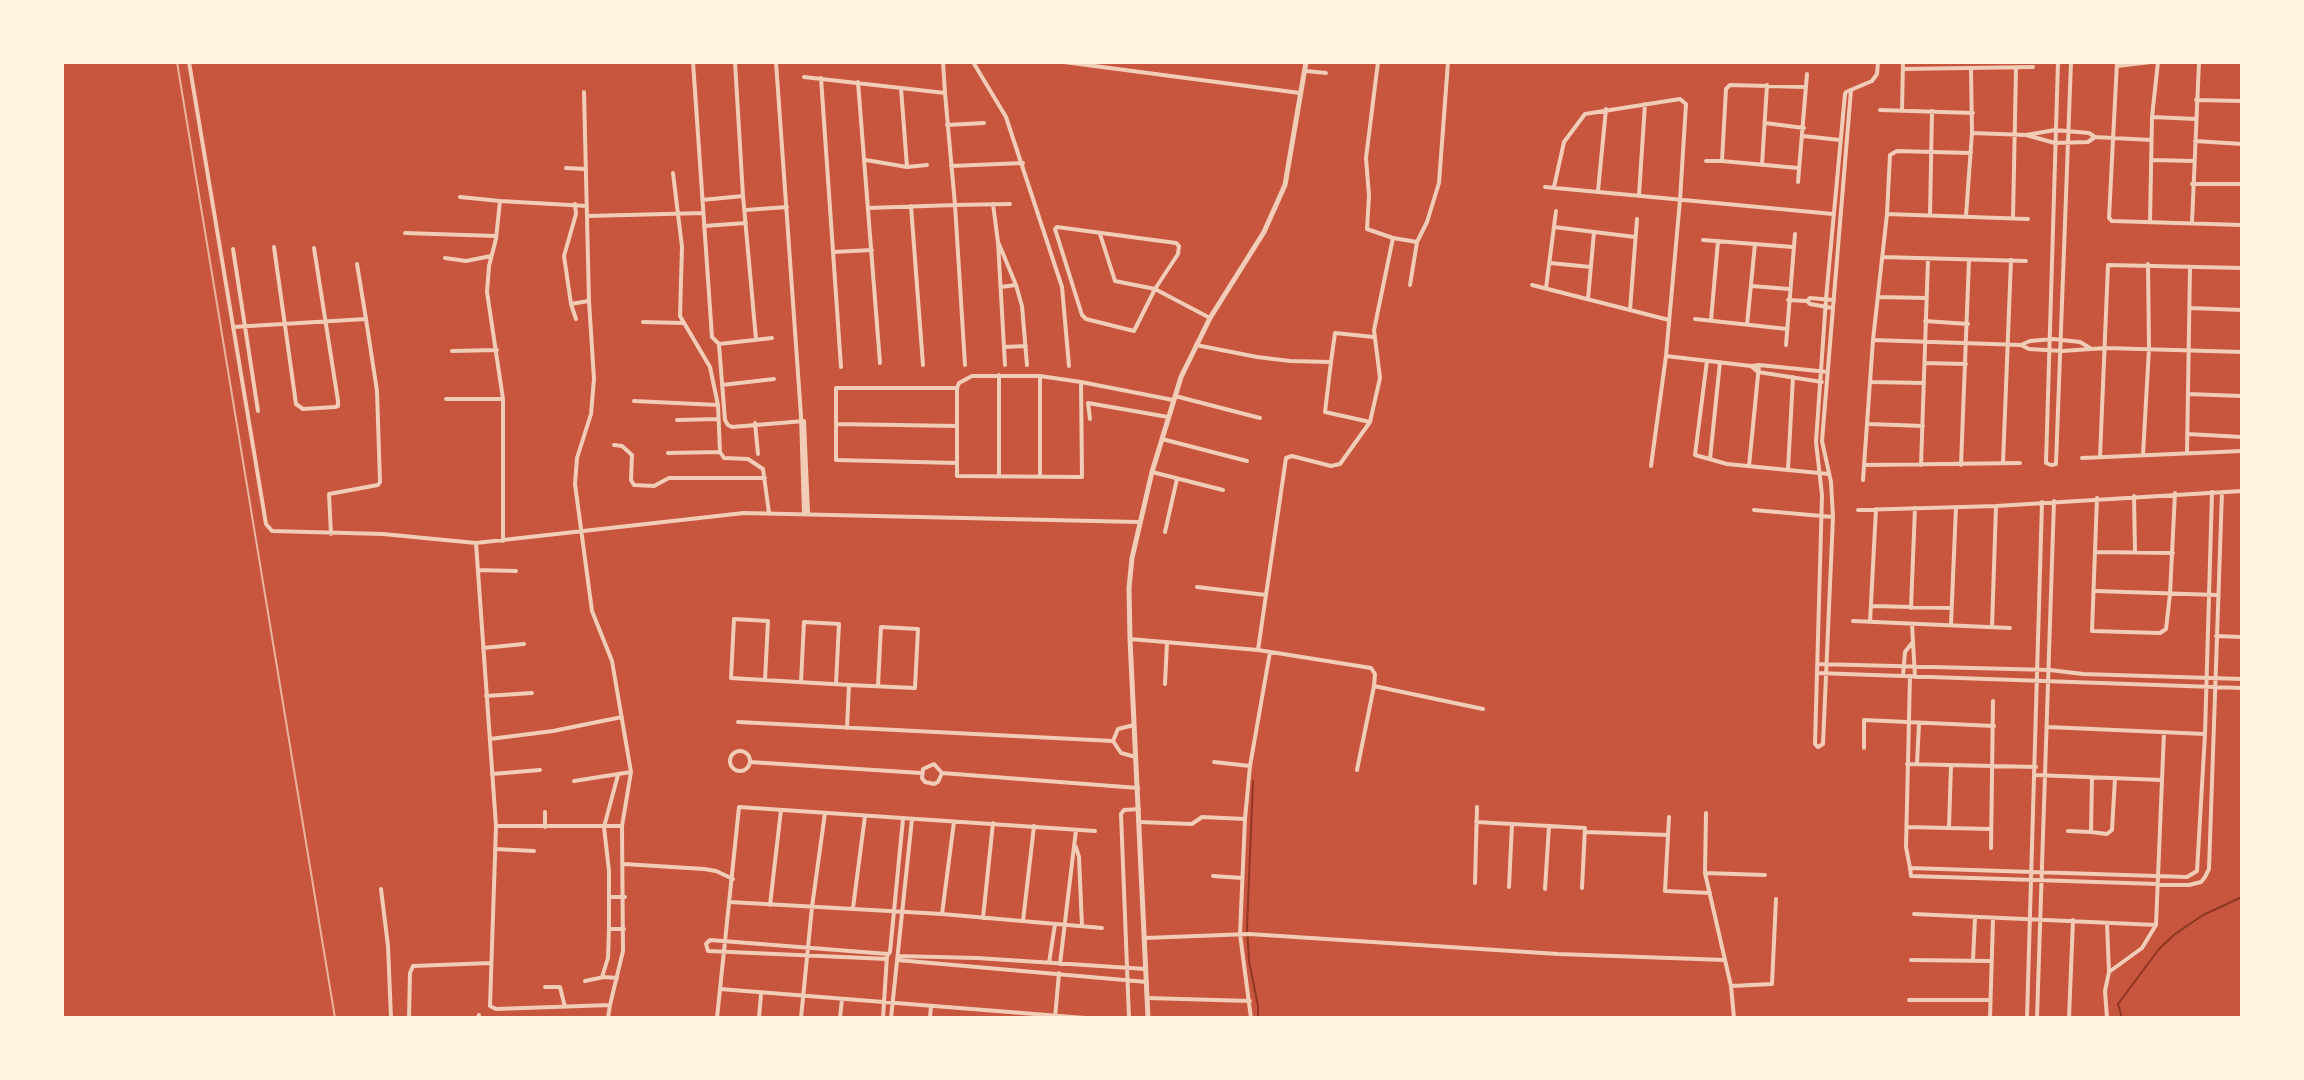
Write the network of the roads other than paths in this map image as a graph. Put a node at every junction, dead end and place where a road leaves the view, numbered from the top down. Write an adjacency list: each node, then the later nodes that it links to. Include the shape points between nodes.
1 (189, 62): 184 (street)
2 (693, 62): 88 (street)
3 (735, 62): 86 (street)
4 (776, 62): 96 (street)
5 (943, 62): 33 (street)
6 (973, 62): 70 (street, via 1006,117)
7 (1064, 62): 34 (street)
8 (1306, 62): 23 (street)
9 (1378, 62): 123 (street, via 1366,158 1367,229)
10 (1448, 62): 127 (street, via 1439,183)
11 (1878, 62): 58 (street, via 1872,81 1851,90)
12 (1903, 62): 21 (street)
13 (2058, 62): 49 (street)
14 (2071, 62): 50 (street)
15 (2151, 62): 18 (street)
16 (2158, 62): 43 (street)
17 (2199, 62): 35 (street)
18 (2117, 64): 56 (street)
19 (2033, 67): 20 (street)
20 (2016, 68): 22 (street); 52 (street)
21 (1903, 69): 22 (street); 40 (street)
22 (1971, 70): 42 (street)
23 (1310, 72): 24 (street); 34 (street)
24 (1326, 73)
25 (1807, 74): 30 (street)
26 (804, 77): 27 (street)
27 (821, 78): 28 (street); 134 (street)
28 (858, 82): 31 (street); 65 (street)
29 (1767, 85): 30 (street); 46 (street); 68 (street, via 1727,86)
30 (1806, 87): 48 (street)
31 (901, 88): 33 (street); 74 (street)
32 (584, 92): 77 (street)
33 (945, 93): 47 (street)
34 (1303, 93): 170 (street, via 1279,201)
35 (2196, 100): 36 (street); 44 (street)
36 (2242, 101)
37 (1645, 104): 38 (street); 85 (street); 89 (street, via 1680,99 1686,104)
38 (1606, 109): 83 (street, via 1585,114 1573,127 1564,142); 84 (street)
39 (1880, 110): 40 (street)
40 (1902, 111): 41 (street)
41 (1932, 111): 42 (street); 63 (street)
42 (1973, 113): 51 (street)
43 (2152, 117): 44 (street); 57 (street)
44 (2195, 119): 59 (street)
45 (984, 123): 47 (street)
46 (1765, 123): 48 (street); 72 (street)
47 (947, 125): 73 (street)
48 (1804, 128): 54 (street)
49 (2055, 130): 50 (street); 53 (street); 60 (street)
50 (2068, 130): 55 (street); 61 (street)
51 (1972, 133): 52 (street); 64 (street)
52 (2016, 134): 53 (street); 108 (street)
53 (2026, 135): 60 (street)
54 (1803, 136): 58 (street); 76 (street)
55 (2095, 137): 56 (street); 61 (street)
56 (2112, 138): 57 (street); 111 (street, via 2108,215 2112,221)
57 (2151, 140): 66 (street)
58 (1844, 141): 101 (street); 102 (street)
59 (2195, 141): 62 (street); 69 (street)
60 (2055, 143): 61 (street); 190 (street)
61 (2067, 143): 190 (street)
62 (2242, 144)
63 (1933, 153): 64 (street); 103 (street, via 1890,155); 105 (street)
64 (1971, 153): 107 (street)
65 (865, 160): 74 (street); 97 (street)
66 (2151, 160): 69 (street); 111 (street)
67 (1706, 161): 68 (street)
68 (1722, 161): 72 (street)
69 (2193, 161): 80 (street)
70 (1023, 163): 73 (street); 220 (street, via 1062,287)
71 (927, 165): 74 (street)
72 (1762, 165): 76 (street)
73 (951, 166): 94 (street)
74 (907, 167)
75 (567, 168): 77 (street)
76 (1798, 168): 79 (street)
77 (585, 169): 93 (street)
78 (673, 173): 104 (street)
79 (1798, 182)
80 (2192, 184): 81 (street); 113 (street)
81 (2242, 184)
82 (1545, 187): 83 (street)
83 (1554, 187): 84 (street)
84 (1598, 191): 85 (street)
85 (1639, 195): 89 (street)
86 (743, 196): 88 (street); 98 (street)
87 (460, 197): 90 (street)
88 (702, 200): 100 (street)
89 (1680, 200): 101 (street); 174 (street)
90 (500, 201): 93 (street); 121 (street)
91 (993, 204): 92 (street); 94 (street); 126 (street)
92 (1010, 204)
93 (581, 205): 106 (street); 164 (street, via 564,256)
94 (955, 205): 95 (street); 216 (street)
95 (911, 206): 97 (street); 215 (street)
96 (787, 207): 98 (street); 250 (street)
97 (868, 208): 133 (street)
98 (745, 210): 112 (street)
99 (1556, 211): 116 (street)
100 (703, 213): 104 (street); 115 (street)
101 (1835, 214): 102 (street); 159 (street)
102 (1841, 214): 161 (street)
103 (1887, 214): 105 (street); 136 (street)
104 (678, 215): 106 (street); 179 (street)
105 (1930, 215): 107 (street)
106 (588, 216): 162 (street)
107 (1966, 216): 108 (street)
108 (2013, 218): 110 (street)
109 (1637, 219): 122 (street)
110 (2028, 219)
111 (2150, 222): 113 (street)
112 (746, 223): 115 (street); 188 (street)
113 (2192, 224): 114 (street)
114 (2242, 225)
115 (704, 226): 193 (street, via 711,332)
116 (1554, 227): 117 (street); 142 (street)
117 (1594, 232): 122 (street); 145 (street)
118 (405, 233): 121 (street)
119 (1100, 234): 153 (street, via 1113,279); 153 (street, via 1179,246); 153 (street, via 1055,229 1084,318 1134,331)
120 (1795, 234): 131 (street)
121 (496, 236): 135 (street)
122 (1635, 237): 168 (street)
123 (1393, 238): 127 (street); 186 (street)
124 (1703, 240): 125 (street)
125 (1718, 241): 128 (street); 175 (street)
126 (998, 242): 148 (street); 152 (street)
127 (1417, 242): 149 (street)
128 (1755, 244): 131 (street); 151 (street)
129 (274, 247): 180 (street)
130 (314, 248): 176 (street)
131 (1793, 248): 155 (street)
132 (233, 249): 183 (street)
133 (872, 250): 134 (street); 213 (street)
134 (833, 252): 222 (street)
135 (491, 256): 137 (street); 203 (street, via 487,292)
136 (1882, 257): 138 (street); 156 (street)
137 (445, 258)
138 (1928, 259): 139 (street); 157 (street)
139 (1969, 260): 140 (street); 181 (street)
140 (2011, 260): 141 (street); 196 (street)
141 (2026, 261)
142 (1550, 263): 145 (street); 154 (street)
143 (357, 264): 171 (street)
144 (2148, 264): 146 (street); 201 (street, via 2108,265); 202 (street)
145 (1591, 267): 158 (street)
146 (2190, 267): 147 (street); 167 (street)
147 (2242, 268)
148 (1016, 285): 152 (street); 198 (street)
149 (1410, 285)
150 (1532, 285): 154 (street)
151 (1751, 285): 155 (street); 182 (street)
152 (1000, 287): 199 (street)
153 (1155, 289): 170 (street)
154 (1546, 289): 158 (street)
155 (1789, 289): 160 (street)
156 (1878, 297): 157 (street); 189 (street)
157 (1926, 298): 177 (street)
158 (1588, 299): 168 (street)
159 (1826, 299): 161 (street); 163 (street); 165 (street)
160 (1788, 300): 163 (street); 185 (street)
161 (1834, 300): 166 (street)
162 (589, 301): 164 (street); 307 (street, via 594,379 591,414 575,471)
163 (1807, 301): 165 (street)
164 (572, 304): 172 (street)
165 (1826, 307): 166 (street); 223 (street)
166 (1833, 308): 225 (street)
167 (2190, 308): 169 (street); 204 (street)
168 (1630, 310): 174 (street)
169 (2242, 310)
170 (1206, 316): 194 (street)
171 (366, 319): 176 (street); 309 (street, via 377,391 380,482 329,494)
172 (576, 319)
173 (1695, 319): 175 (street)
174 (1669, 320): 208 (street)
175 (1711, 320): 182 (street)
176 (326, 321): 180 (street); 180 (street, via 338,406 303,409 296,404)
177 (1925, 321): 181 (street); 191 (street)
178 (643, 322): 179 (street)
179 (683, 323): 243 (street, via 710,367)
180 (285, 324): 183 (street)
181 (1968, 324): 192 (street)
182 (1747, 325): 185 (street)
183 (244, 326): 184 (street); 244 (street)
184 (233, 327): 309 (street, via 266,524 276,532)
185 (1787, 329): 195 (street)
186 (1374, 337): 210 (street, via 1334,335); 251 (street, via 1380,378)
187 (772, 338): 188 (street)
188 (756, 339): 193 (street)
189 (1873, 340): 191 (street); 232 (street)
190 (2055, 340): 197 (street); 200 (street); 206 (street); 206 (street)
191 (1924, 341): 192 (street); 212 (street)
192 (1967, 343): 196 (street); 214 (street)
193 (719, 344): 235 (street)
194 (1196, 345): 210 (street, via 1257,357); 239 (street)
195 (1786, 345)
196 (2006, 345): 197 (street); 272 (street)
197 (2021, 345): 206 (street)
198 (1026, 346): 199 (street); 218 (street)
199 (1004, 347): 217 (street)
200 (2090, 348): 201 (street); 206 (street)
201 (2106, 348): 202 (street); 267 (street)
202 (2149, 348): 204 (street); 266 (street)
203 (497, 350): 205 (street); 241 (street)
204 (2188, 350): 207 (street); 237 (street)
205 (452, 351)
206 (2055, 351): 206 (street, via 2046,463 2050,464 2056,464)
207 (2242, 352)
208 (1666, 356): 209 (street); 277 (street)
209 (1707, 361): 211 (street); 269 (street, via 1694,451)
210 (1331, 362): 251 (street, via 1325,412)
211 (1720, 362): 221 (street); 269 (street)
212 (1924, 362): 214 (street); 234 (street)
213 (880, 363)
214 (1966, 364): 276 (street)
215 (923, 365)
216 (965, 365)
217 (1005, 365)
218 (1027, 365)
219 (1759, 365): 221 (street); 223 (street); 224 (street)
220 (1069, 366)
221 (1751, 366): 224 (street)
222 (841, 367)
223 (1821, 371): 225 (street); 231 (street)
224 (1758, 372): 228 (street); 278 (street)
225 (1828, 372): 233 (street)
226 (999, 375): 227 (street); 236 (street, via 972,376); 283 (street)
227 (1040, 376): 230 (street); 284 (street)
228 (1793, 377): 231 (street); 279 (street)
229 (774, 379): 235 (street)
230 (1081, 382): 239 (street); 284 (street, via 1082,477)
231 (1820, 382): 233 (street); 282 (street)
232 (1872, 382): 234 (street); 254 (street)
233 (1827, 383): 281 (street, via 1822,441)
234 (1924, 383): 256 (street)
235 (722, 385): 252 (street, via 728,425)
236 (957, 388): 253 (street, via 836,388); 255 (street)
237 (2188, 394): 238 (street); 257 (street)
238 (2242, 396)
239 (1174, 398): 245 (street); 246 (street)
240 (446, 399): 241 (street)
241 (503, 399): 310 (street)
242 (634, 401): 243 (street)
243 (718, 405): 247 (street)
244 (258, 411)
245 (1168, 417): 248 (street, via 1088,403); 259 (street)
246 (1260, 418)
247 (718, 419): 249 (street); 262 (street)
248 (1090, 419)
249 (677, 420)
250 (801, 420): 252 (street); 303 (street)
251 (1368, 421): 321 (street, via 1340,464 1286,458)
252 (755, 423): 265 (street)
253 (836, 424): 255 (street); 271 (street, via 836,460)
254 (1869, 424): 256 (street); 274 (street)
255 (957, 426): 271 (street)
256 (1923, 426): 275 (street)
257 (2187, 434): 258 (street); 264 (street)
258 (2242, 437)
259 (1162, 439): 270 (street); 280 (street)
260 (614, 445): 285 (street, via 632,455 634,485 654,486 669,478)
261 (2242, 451): 264 (street)
262 (720, 452): 263 (street); 285 (street, via 724,458 755,463)
263 (668, 453)
264 (2187, 453): 266 (street)
265 (758, 454)
266 (2143, 455): 267 (street)
267 (2100, 457): 268 (street)
268 (2082, 458)
269 (1710, 460): 278 (street)
270 (1247, 461)
271 (957, 463): 283 (street, via 957,476)
272 (2003, 463): 273 (street); 276 (street)
273 (2020, 463)
274 (1864, 465): 275 (street); 287 (street)
275 (1921, 465): 276 (street)
276 (1961, 465)
277 (1651, 466)
278 (1749, 466): 279 (street)
279 (1788, 470): 282 (street)
280 (1152, 472): 286 (street); 306 (street)
281 (1829, 474): 282 (street); 305 (street)
282 (1820, 475): 304 (street)
283 (999, 477): 284 (street)
284 (1040, 477)
285 (765, 478): 302 (street)
286 (1177, 479): 288 (street); 308 (street)
287 (1863, 480)
288 (1223, 490)
289 (2242, 491): 291 (street)
290 (2212, 492): 291 (street); 292 (street); 320 (street)
291 (2222, 492): 322 (street)
292 (2175, 493): 293 (street); 314 (street)
293 (2134, 496): 294 (street); 313 (street)
294 (2097, 498): 295 (street); 312 (street)
295 (2048, 502): 296 (street); 345 (street); 345 (street)
296 (1996, 506): 297 (street); 330 (street)
297 (1956, 507): 298 (street); 325 (street)
298 (1915, 508): 299 (street); 324 (street)
299 (1876, 509): 301 (street); 323 (street)
300 (1754, 510): 304 (street)
301 (1858, 510)
302 (769, 513): 303 (street); 307 (street)
303 (806, 513): 306 (street)
304 (1821, 516): 305 (street); 341 (street)
305 (1833, 517): 342 (street)
306 (1138, 522): 334 (street, via 1129,588)
307 (581, 530): 310 (street); 368 (street, via 592,611 612,661)
308 (1165, 532)
309 (331, 534): 311 (street)
310 (503, 541): 311 (street)
311 (476, 543): 315 (street)
312 (2096, 552): 313 (street); 318 (street)
313 (2135, 552): 314 (street)
314 (2173, 553): 319 (street)
315 (478, 570): 316 (street); 338 (street)
316 (516, 571)
317 (1197, 587): 321 (street)
318 (2095, 591): 319 (street); 319 (street, via 2092,631 2163,633)
319 (2170, 594): 320 (street)
320 (2208, 594): 322 (street); 350 (street)
321 (1264, 595): 339 (street)
322 (2217, 595): 332 (street)
323 (1872, 606): 324 (street); 327 (street)
324 (1911, 608): 325 (street)
325 (1952, 608): 329 (street)
326 (1853, 621): 327 (street)
327 (1870, 622): 328 (street)
328 (1912, 624): 329 (street); 336 (street)
329 (1951, 624): 330 (street)
330 (1992, 627): 331 (street)
331 (2010, 628)
332 (2216, 636): 333 (street); 351 (street)
333 (2242, 637)
334 (1130, 639): 335 (street); 372 (street)
335 (1167, 642): 339 (street); 357 (street)
336 (1912, 643): 343 (street); 344 (street)
337 (524, 644): 338 (street)
338 (483, 648): 365 (street)
339 (1258, 650): 340 (street)
340 (1270, 652): 360 (street, via 1371,668); 387 (street)
341 (1817, 664): 342 (street); 346 (street)
342 (1827, 665): 343 (street); 347 (street)
343 (1903, 667): 344 (street); 348 (street)
344 (1915, 667): 345 (street); 349 (street)
345 (2044, 670): 350 (street); 355 (street); 355 (street)
346 (1817, 673): 347 (street); 347 (street, via 1818,747 1823,744)
347 (1826, 674): 348 (street)
348 (1903, 676): 349 (street)
349 (1912, 676): 355 (street); 370 (street)
350 (2206, 677): 351 (street); 361 (street)
351 (2214, 678): 352 (street); 362 (street)
352 (2242, 679)
353 (765, 680): 353 (street, via 768,621 734,619 731,678); 354 (street)
354 (801, 682): 356 (street); 356 (street, via 804,622 827,623 839,624)
355 (2044, 682): 361 (street); 374 (street); 389 (street)
356 (836, 684): 358 (street)
357 (1165, 684)
358 (849, 685): 359 (street); 375 (street)
359 (878, 686): 359 (street, via 915,688 918,629 881,627)
360 (1374, 686): 367 (street); 391 (street)
361 (2205, 687): 362 (street); 377 (street)
362 (2214, 687): 363 (street); 449 (street, via 2209,869 2201,882)
363 (2242, 688)
364 (532, 693): 365 (street)
365 (486, 696): 378 (street)
366 (1993, 701): 373 (street)
367 (1483, 709)
368 (622, 717): 378 (street); 395 (street)
369 (738, 722): 375 (street)
370 (1909, 723): 371 (street); 380 (street, via 1864,720); 384 (street)
371 (1919, 724): 373 (street); 385 (street)
372 (1134, 725): 379 (street, via 1118,729); 381 (street)
373 (1994, 726): 388 (street)
374 (2047, 727): 376 (street); 396 (street)
375 (847, 728): 379 (street)
376 (2164, 732): 377 (street); 399 (street)
377 (2205, 734): 445 (street, via 2199,868 2194,875)
378 (489, 739): 394 (street)
379 (1113, 741): 381 (street, via 1121,753)
380 (1864, 748)
381 (1136, 757): 401 (street)
382 (750, 762): 382 (street, via 740,772 729,763 740,751); 392 (street)
383 (1214, 762): 387 (street)
384 (1907, 764): 385 (street); 424 (street)
385 (1917, 764): 386 (street)
386 (1951, 765): 388 (street); 425 (street)
387 (1250, 766): 412 (street)
388 (1994, 767): 389 (street); 427 (street)
389 (2036, 767): 396 (street)
390 (540, 770): 394 (street)
391 (1357, 770)
392 (921, 773): 393 (street, via 930,764); 393 (street, via 925,782 934,784)
393 (942, 773): 401 (street)
394 (492, 774): 418 (street)
395 (624, 774): 400 (street); 419 (street); 420 (street)
396 (2040, 775): 397 (street); 441 (street); 441 (street)
397 (2092, 777): 398 (street); 431 (street)
398 (2115, 778): 399 (street); 431 (street, via 2112,830)
399 (2162, 780): 445 (street)
400 (574, 781)
401 (1138, 788): 403 (street)
402 (1477, 807): 415 (street)
403 (1139, 809): 414 (street); 499 (street, via 1121,814)
404 (781, 810): 406 (street); 447 (street, via 739,807); 459 (street)
405 (545, 812): 423 (street)
406 (825, 813): 408 (street); 460 (street)
407 (1706, 813): 439 (street)
408 (865, 816): 410 (street); 461 (street)
409 (1669, 817): 432 (street)
410 (903, 819): 411 (street); 442 (street)
411 (912, 819): 413 (street); 443 (street)
412 (1245, 819): 414 (street); 446 (street)
413 (954, 822): 416 (street); 464 (street)
414 (1139, 822): 482 (street)
415 (1476, 822): 417 (street); 448 (street)
416 (993, 823): 421 (street); 466 (street)
417 (1512, 824): 422 (street); 450 (street)
418 (496, 826): 423 (street); 435 (street)
419 (605, 826): 420 (street); 423 (street); 455 (street)
420 (619, 826): 437 (street)
421 (1034, 826): 426 (street); 472 (street)
422 (1549, 826): 430 (street); 453 (street)
423 (545, 827)
424 (1907, 827): 425 (street); 438 (street)
425 (1949, 828): 427 (street)
426 (1076, 829): 428 (street); 433 (street)
427 (1991, 829): 434 (street)
428 (1095, 831)
429 (2068, 831): 431 (street)
430 (1585, 832): 432 (street); 451 (street)
431 (2091, 832)
432 (1668, 835): 454 (street, via 1665,891)
433 (1075, 845): 475 (street); 477 (street)
434 (1991, 848)
435 (495, 849): 436 (street); 496 (street)
436 (534, 851)
437 (624, 864): 447 (street, via 704,869); 456 (street)
438 (1910, 868): 441 (street); 441 (street, via 1911,876)
439 (1705, 873): 440 (street); 454 (street)
440 (1765, 875)
441 (2036, 875): 445 (street); 449 (street); 469 (street); 470 (street)
442 (898, 876): 443 (street); 462 (street)
443 (906, 876): 463 (street)
444 (1213, 876): 446 (street)
445 (2159, 876): 449 (street)
446 (1243, 878): 481 (street)
447 (733, 879): 458 (street)
448 (1475, 883)
449 (2158, 884): 476 (street)
450 (1509, 887)
451 (1582, 888)
452 (381, 889): 527 (street)
453 (1545, 889)
454 (1710, 893): 492 (street)
455 (613, 897): 456 (street); 479 (street)
456 (625, 897): 480 (street)
457 (1776, 899): 509 (street, via 1772,984)
458 (730, 902): 459 (street); 483 (street)
459 (770, 905): 460 (street)
460 (812, 907): 461 (street); 484 (street)
461 (853, 909): 462 (street)
462 (894, 912): 463 (street); 489 (street)
463 (902, 912): 464 (street); 490 (street)
464 (942, 914): 466 (street)
465 (1914, 914): 467 (street)
466 (983, 918): 472 (street)
467 (1975, 918): 468 (street); 494 (street)
468 (1993, 919): 469 (street); 495 (street)
469 (2031, 919): 470 (street); 545 (street)
470 (2039, 919): 471 (street); 546 (street)
471 (2073, 920): 473 (street); 547 (street)
472 (1023, 921): 474 (street)
473 (2107, 922): 476 (street); 502 (street)
474 (1055, 924): 475 (street); 497 (street)
475 (1064, 925): 477 (street); 498 (street)
476 (2156, 925): 502 (street, via 2142,948)
477 (1082, 926): 478 (street)
478 (1102, 928)
479 (613, 929): 480 (street); 485 (street)
480 (624, 929): 486 (street)
481 (1244, 934): 482 (street); 492 (street); 518 (street)
482 (1145, 938): 501 (street)
483 (725, 942): 484 (street); 487 (street); 487 (street, via 706,944 707,950)
484 (809, 948): 488 (street); 489 (street)
485 (612, 950): 486 (street); 504 (street)
486 (623, 951): 505 (street)
487 (724, 951): 488 (street); 511 (street)
488 (808, 957): 489 (street); 513 (street)
489 (888, 957): 490 (street); 490 (street); 519 (street)
490 (897, 958): 491 (street); 500 (street); 520 (street)
491 (977, 958): 497 (street); 500 (street)
492 (1725, 960): 509 (street)
493 (1911, 960): 494 (street)
494 (1973, 961): 495 (street)
495 (1991, 961): 517 (street)
496 (491, 963): 523 (street, via 490,1003 496,1009); 528 (street, via 413,966)
497 (1049, 963): 498 (street)
498 (1060, 964): 499 (street); 503 (street)
499 (1125, 967): 501 (street); 506 (street)
500 (977, 968): 503 (street)
501 (1146, 969): 508 (street)
502 (2109, 972): 548 (street)
503 (1059, 973): 506 (street); 526 (street)
504 (605, 977): 505 (street); 507 (street)
505 (617, 978): 521 (street)
506 (1126, 980): 508 (street); 540 (street)
507 (585, 981)
508 (1147, 982): 514 (street)
509 (1731, 986): 543 (street)
510 (545, 987): 523 (street, via 560,987)
511 (720, 989): 512 (street); 530 (street)
512 (761, 994): 513 (street); 531 (street)
513 (804, 997): 515 (street); 532 (street)
514 (1147, 998): 518 (street); 541 (street)
515 (842, 999): 519 (street); 533 (street)
516 (1909, 1000): 517 (street)
517 (1990, 1000): 544 (street)
518 (1250, 1001): 542 (street)
519 (884, 1002): 520 (street); 534 (street)
520 (893, 1003): 522 (street); 535 (street)
521 (610, 1005): 523 (street); 529 (street)
522 (931, 1006): 524 (street); 536 (street)
523 (565, 1007)
524 (972, 1009): 525 (street); 537 (street)
525 (1010, 1011): 526 (street); 538 (street)
526 (1055, 1016): 539 (street)
527 (391, 1018)
528 (409, 1018)
529 (608, 1018)
530 (717, 1018)
531 (759, 1018)
532 (801, 1018)
533 (840, 1018)
534 (883, 1018)
535 (891, 1018)
536 (930, 1018)
537 (971, 1018)
538 (1010, 1018)
539 (1085, 1018)
540 (1129, 1018)
541 (1148, 1018)
542 (1251, 1018)
543 (1734, 1018)
544 (1990, 1018)
545 (2027, 1018)
546 (2037, 1018)
547 (2069, 1018)
548 (2107, 1018)

